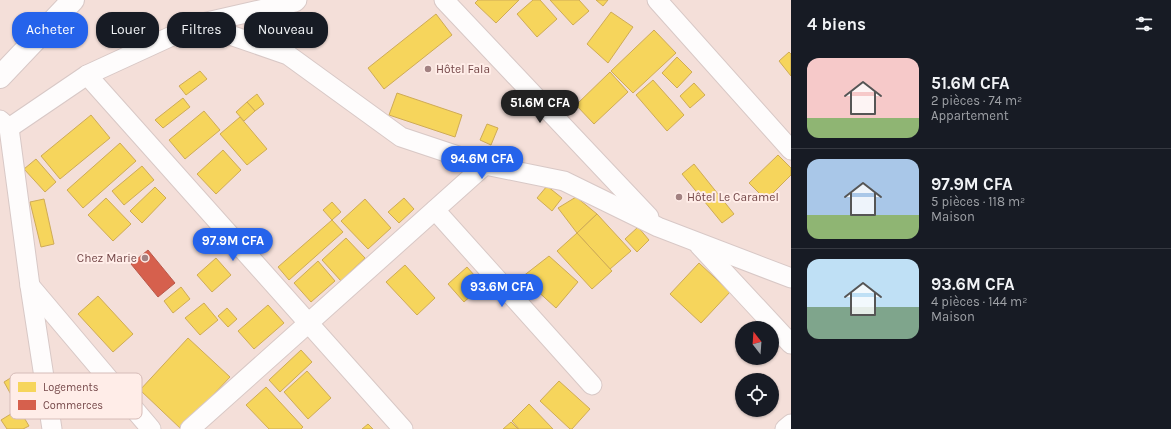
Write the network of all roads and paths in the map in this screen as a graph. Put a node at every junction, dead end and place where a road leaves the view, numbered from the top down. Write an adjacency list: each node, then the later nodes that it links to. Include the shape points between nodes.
1 (73, 0): 9 (street)
2 (297, 0): 5 (street)
3 (444, 0): 14 (street)
4 (657, 0): 11 (street)
5 (236, 15)
6 (236, 37): 12 (street, via 288,55 401,137)
7 (167, 38): 8 (street)
8 (87, 75): 10 (street); 18 (street)
9 (0, 77)
10 (4, 124): 17 (street)
11 (791, 150)
12 (485, 165): 13 (street); 14 (street, via 564,181)
13 (435, 210): 18 (street); 22 (street)
14 (658, 227): 15 (street)
15 (697, 242): 16 (street); 19 (street)
16 (791, 278)
17 (30, 286): 20 (street); 21 (street)
18 (309, 324): 28 (street); 29 (street)
19 (791, 344)
20 (43, 373)
21 (104, 373)
22 (592, 385)
23 (142, 418): 27 (street)
24 (50, 419): 26 (street)
25 (791, 424): 30 (street)
26 (52, 429)
27 (151, 429)
28 (190, 429)
29 (403, 429)
30 (785, 429)

